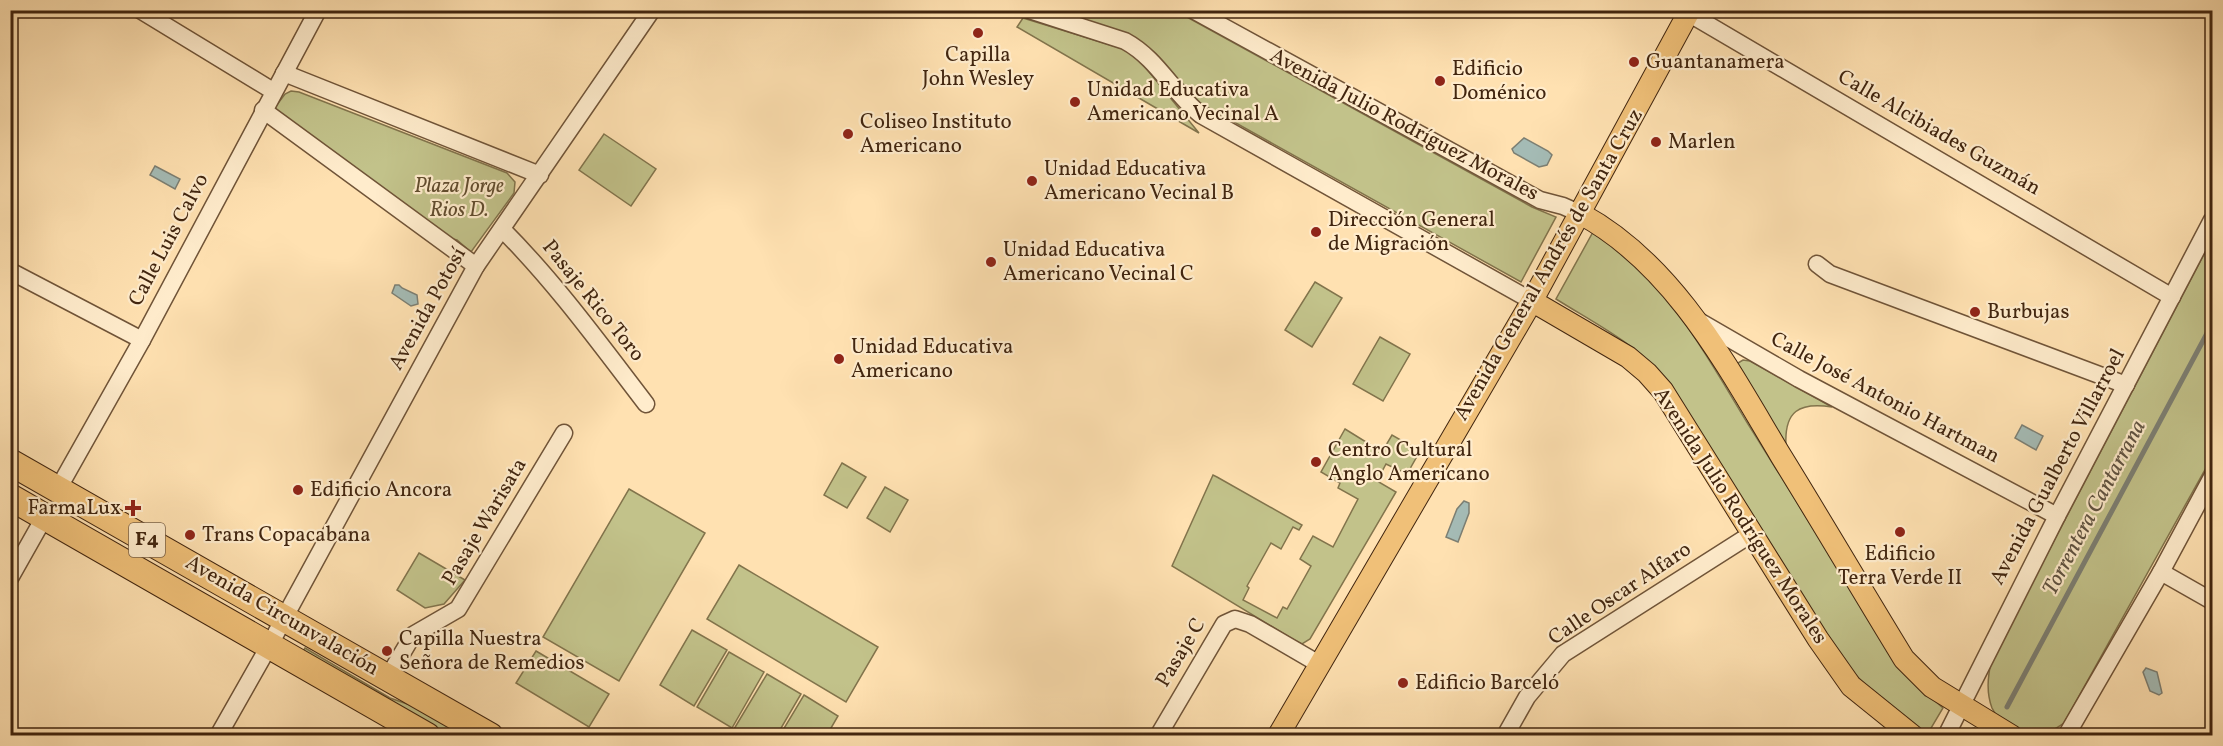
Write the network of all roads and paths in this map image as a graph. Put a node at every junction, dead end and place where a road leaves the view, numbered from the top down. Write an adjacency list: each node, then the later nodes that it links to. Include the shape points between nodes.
1 (141, 10): 8 (street)
2 (318, 10): 7 (street, Calle Luis Calvo)
3 (652, 10): 10 (street, Avenida Potosí)
4 (1029, 10): 18 (street, Avenida Julio Rodríguez Morales, via 1139,48 1201,115)
5 (1193, 10): 11 (street, Avenida Julio Rodríguez Morales, via 1540,200)
6 (1687, 12): 11 (main road, Avenida General Andrés de Santa Cruz); 17 (street, Calle Alcibiades Guzmán)
7 (284, 73): 8 (street, Calle Luis Calvo); 10 (street)
8 (273, 91): 9 (street, Calle Luis Calvo)
9 (263, 110): 15 (street); 20 (street, Calle Luis Calvo)
10 (540, 176): 13 (street, Avenida Potosí)
11 (1581, 214): 18 (main road, Avenida General Andrés de Santa Cruz); 19 (main road, Avenida Julio Rodríguez Morales, via 1627,244)
12 (2212, 220): 17 (street, Avenida Gualberto Villarroel)
13 (502, 229): 15 (street, Avenida Potosí); 22 (street, Pasaje Rico Toro, via 583,322)
14 (1817, 264): 21 (street, via 1830,274)
15 (476, 266): 34 (street, Avenida Potosí)
16 (10, 271): 20 (street)
17 (2172, 297): 21 (street, Avenida Gualberto Villarroel)
18 (1532, 301): 30 (main road, Avenida Julio Rodríguez Morales, via 1628,357 1647,373); 36 (main road, Avenida General Andrés de Santa Cruz)
19 (1693, 318): 29 (street, Calle José Antonio Hartman); 38 (main road, Avenida Julio Rodríguez Morales, via 1730,371 1904,659 1932,687)
20 (142, 340): 26 (street, Calle Luis Calvo)
21 (2126, 385): 29 (street, Avenida Gualberto Villarroel)
22 (646, 404)
23 (564, 433): 37 (street, Pasaje Warisata, via 458,609 413,635)
24 (10, 462): 26 (highway, Avenida Circunvalación / F4)
25 (2212, 477): 31 (street)
26 (58, 489): 34 (highway, Avenida Circunvalación / F4)
27 (10, 497): 28 (highway, Avenida Circunvalación / F4)
28 (45, 516): 32 (street); 35 (highway, Avenida Circunvalación / F4)
29 (2057, 516): 38 (street, Avenida Gualberto Villarroel)
30 (1753, 533): 44 (street, Calle Oscar Alfaro, via 1563,654 1527,697); 45 (main road, Avenida Julio Rodríguez Morales, via 1851,686)
31 (2161, 572): 33 (street); 48 (street)
32 (10, 578)
33 (2212, 601)
34 (284, 617): 35 (street, Avenida Potosí); 37 (highway, Avenida Circunvalación / F4)
35 (269, 646): 39 (street, Avenida Potosí); 40 (highway, Avenida Circunvalación / F4)
36 (1319, 664): 42 (street, Pasaje C, via 1235,619 1224,624); 43 (main road, Avenida General Andrés de Santa Cruz)
37 (388, 677): 41 (highway, Avenida Circunvalación / F4)
38 (1962, 706): 46 (street, Avenida Gualberto Villarroel); 47 (main road, Avenida Julio Rodríguez Morales)
39 (218, 735)
40 (427, 735)
41 (490, 735)
42 (1158, 735)
43 (1278, 735)
44 (1505, 735)
45 (1914, 735)
46 (1946, 735)
47 (2012, 735)
48 (2066, 735)

